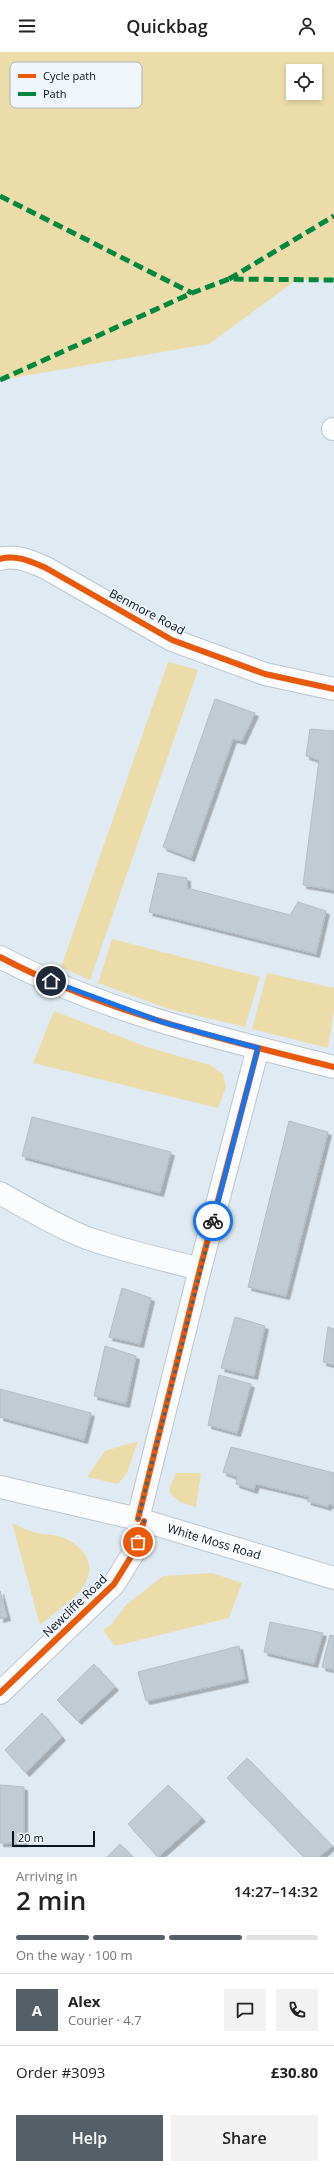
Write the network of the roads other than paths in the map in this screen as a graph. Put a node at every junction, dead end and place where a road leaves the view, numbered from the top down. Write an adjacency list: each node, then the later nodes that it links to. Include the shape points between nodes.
1 (0, 559): 2 (street, Benmore Road, via 15,558 46,568 172,640 265,674)
2 (334, 689)
3 (0, 957): 4 (street, via 51,981 162,1022)
4 (258, 1048): 5 (street); 7 (street, Newcliffe Road)
5 (334, 1067)
6 (0, 1192): 7 (street, via 54,1223 87,1237)
7 (200, 1269): 9 (street, Newcliffe Road)
8 (0, 1487): 9 (street, White Moss Road)
9 (141, 1520): 10 (street, White Moss Road); 11 (street, Newcliffe Road, via 134,1552 121,1576)
10 (334, 1578)
11 (0, 1693)

